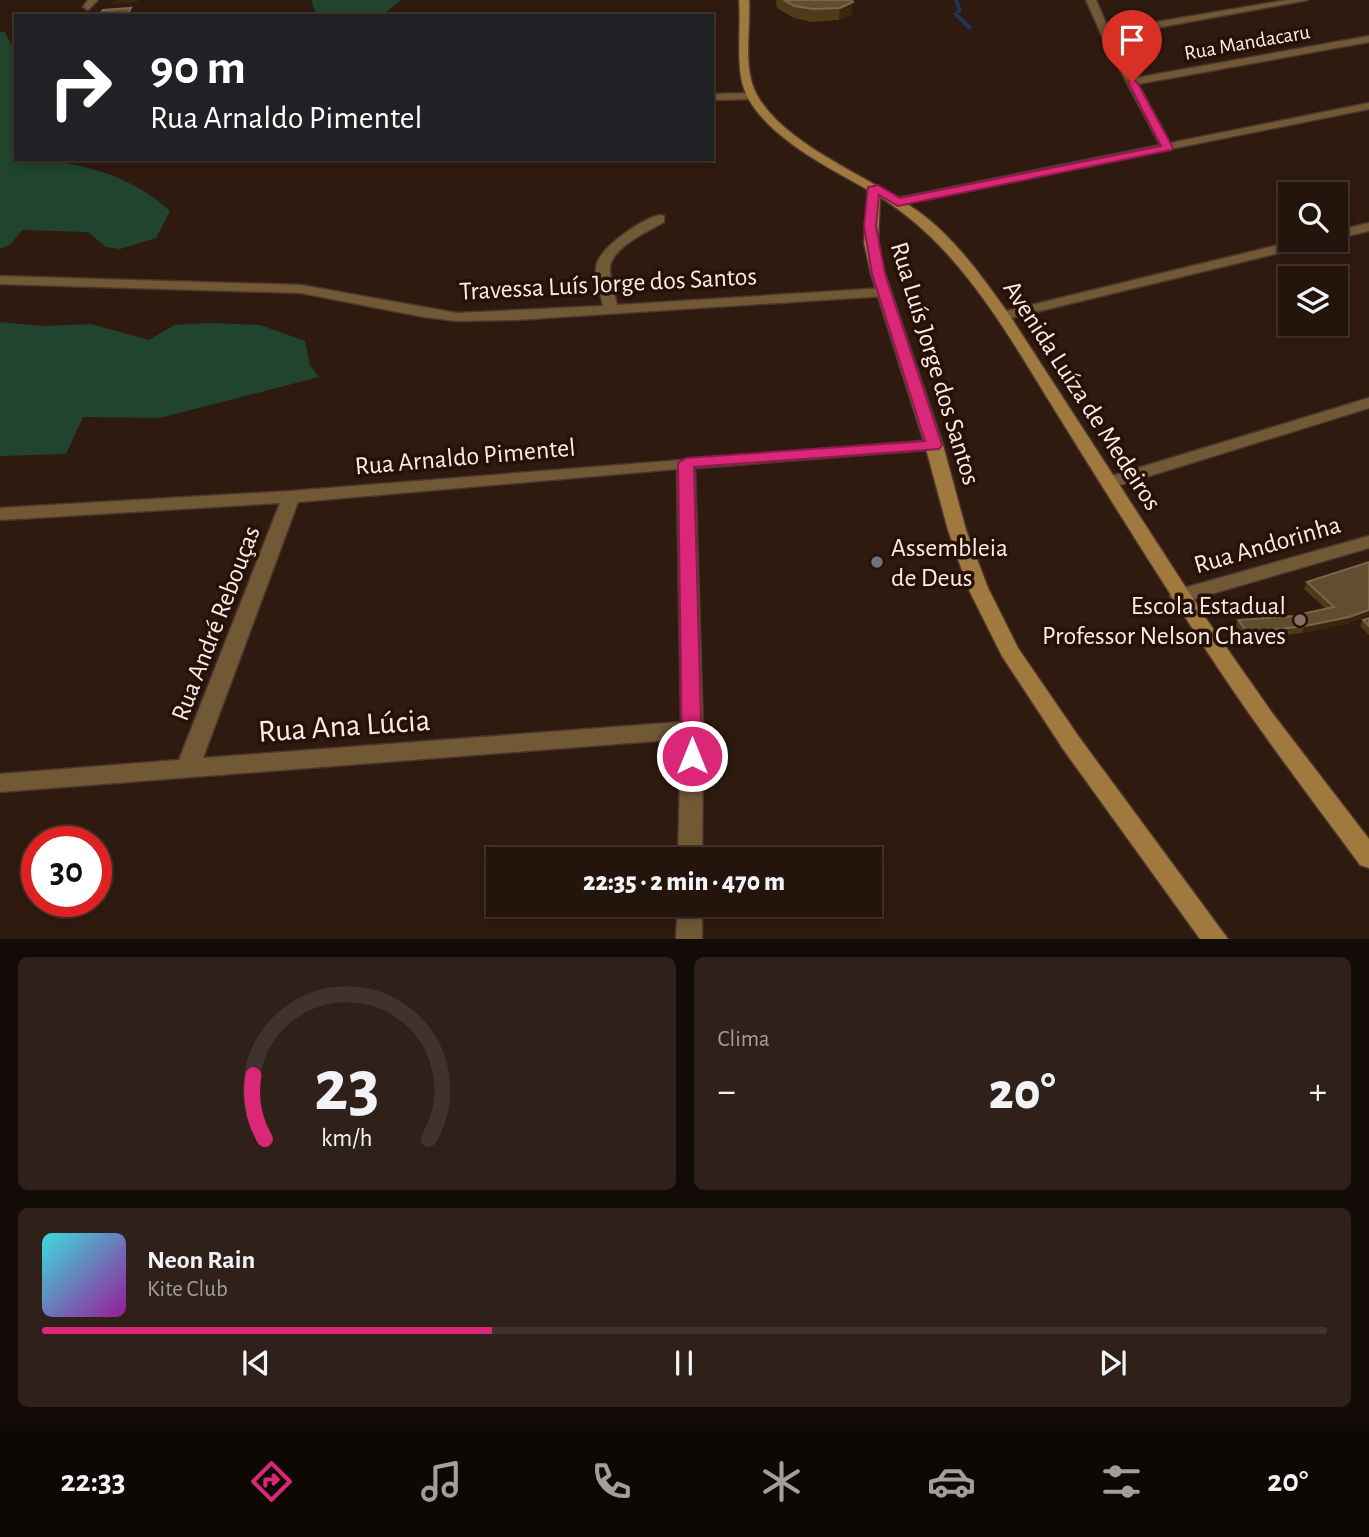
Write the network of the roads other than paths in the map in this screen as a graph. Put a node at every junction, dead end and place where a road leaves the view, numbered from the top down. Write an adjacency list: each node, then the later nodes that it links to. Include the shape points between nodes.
1 (744, 0): 7 (street, via 747,82)
2 (1091, 0): 4 (street)
3 (1303, 0): 4 (street)
4 (1105, 34): 6 (street)
5 (1369, 40): 6 (street, Rua Mandacaru)
6 (1132, 82): 10 (street)
7 (752, 96): 8 (street); 11 (street, Avenida Luíza de Medeiros, via 772,120 799,141)
8 (714, 97)
9 (1369, 106): 10 (street)
10 (1167, 148): 12 (street)
11 (874, 187): 12 (street, Avenida Luíza de Medeiros); 18 (street, Rua Luís Jorge dos Santos, via 871,243)
12 (898, 202): 20 (street, Avenida Luíza de Medeiros, via 939,236)
13 (659, 219): 19 (street, via 605,261)
14 (1369, 228): 15 (street)
15 (1348, 232)
16 (1278, 249): 20 (street)
17 (0, 280): 19 (street, Travessa Luís Jorge dos Santos, via 301,289 457,317)
18 (885, 292): 19 (street, Travessa Luís Jorge dos Santos); 22 (street, Rua Luís Jorge dos Santos)
19 (611, 310)
20 (1003, 316): 24 (street, Avenida Luíza de Medeiros)
21 (1369, 403): 24 (street)
22 (934, 445): 23 (street, Rua Arnaldo Pimentel); 36 (street, Rua Luís Jorge dos Santos, via 978,588 1009,651)
23 (686, 463): 25 (street, Rua Arnaldo Pimentel); 29 (street)
24 (1111, 482): 28 (street, Avenida Luíza de Medeiros)
25 (291, 497): 26 (street, Rua Arnaldo Pimentel); 30 (street, Rua André Rebouças)
26 (0, 514)
27 (1369, 541): 28 (street, Rua Andorinha)
28 (1180, 596): 33 (street, Avenida Luíza de Medeiros, via 1265,720)
29 (692, 730): 30 (street, Rua Ana Lúcia); 32 (street)
30 (188, 767): 31 (street, Rua Ana Lúcia)
31 (0, 783)
32 (690, 847)
33 (1369, 858)
34 (690, 917): 35 (street)
35 (689, 939)
36 (1215, 939)

